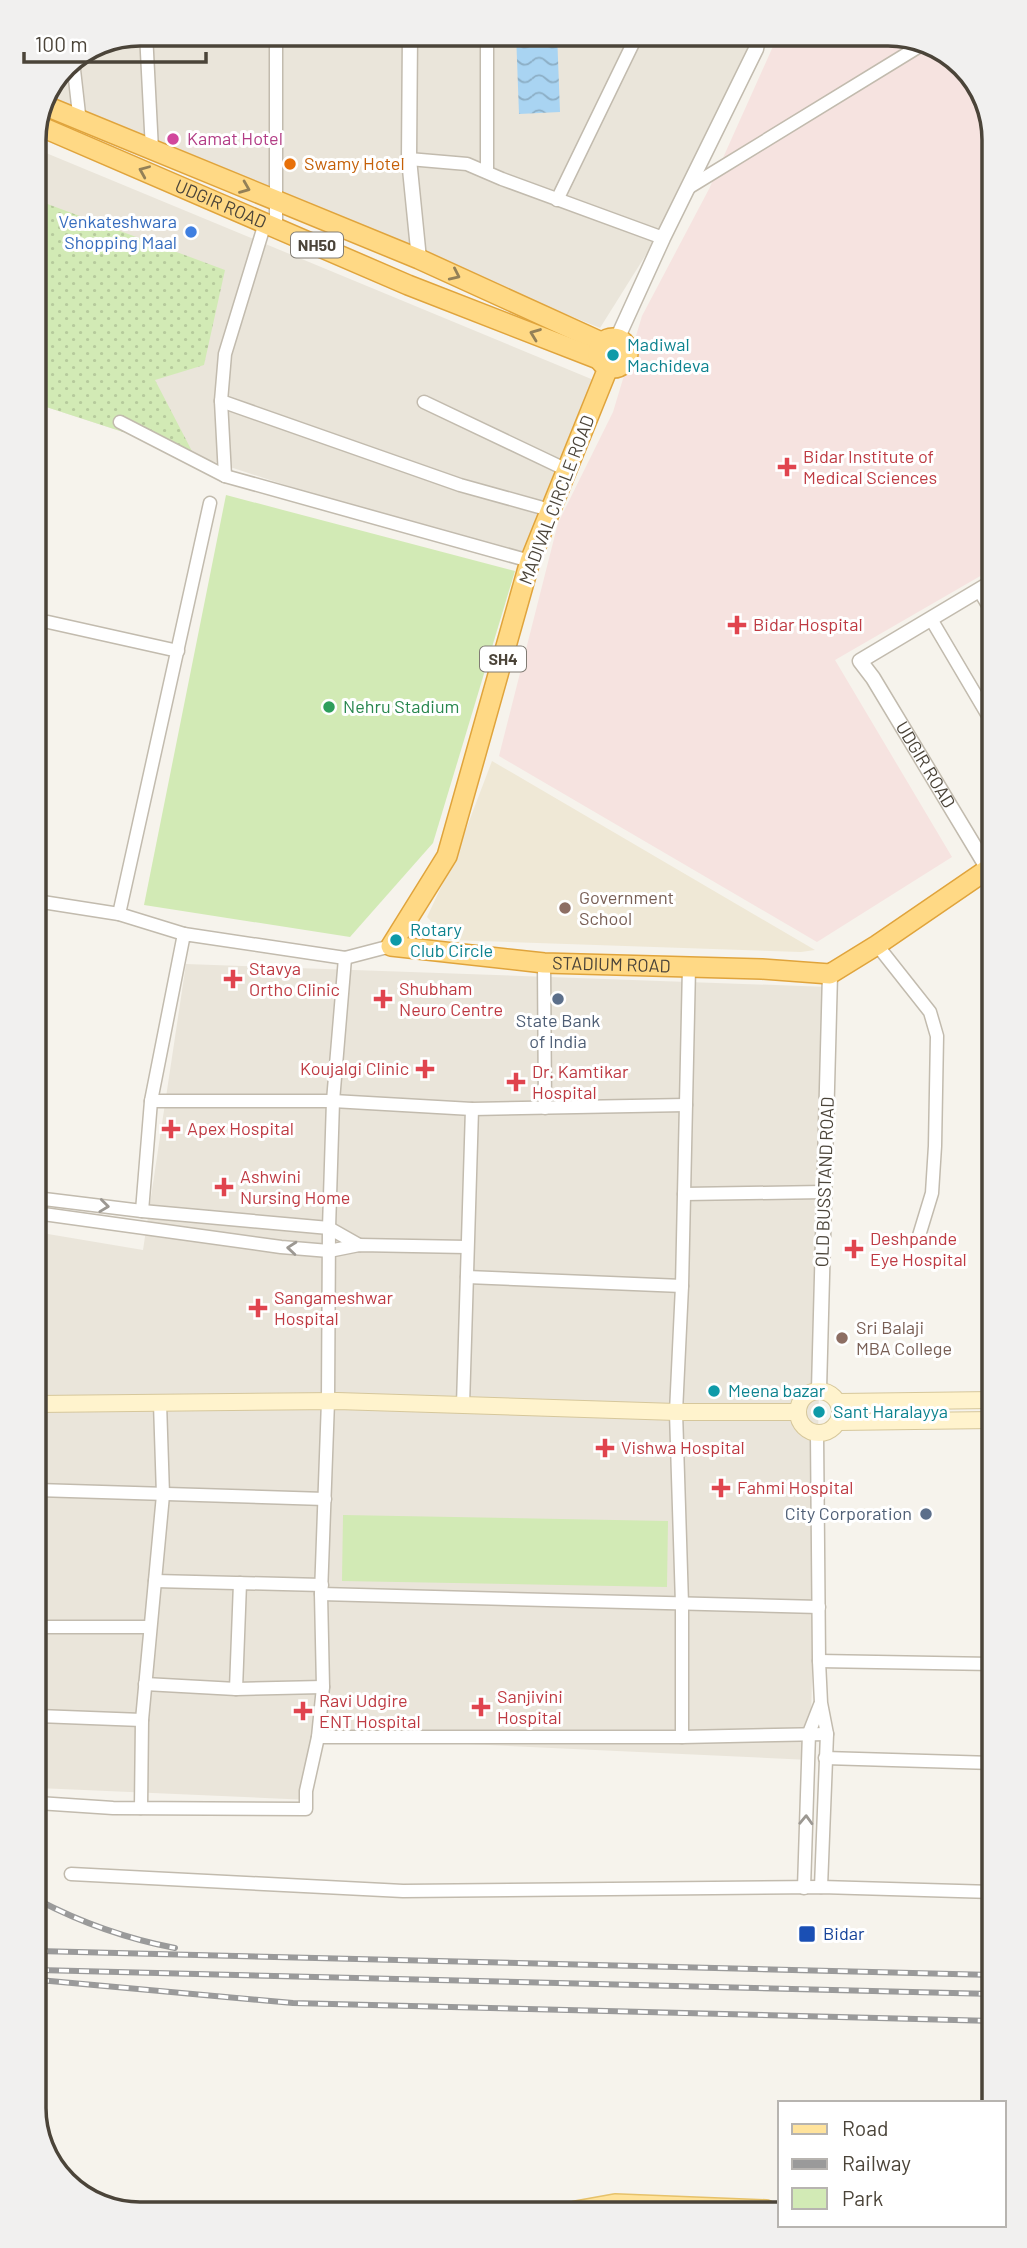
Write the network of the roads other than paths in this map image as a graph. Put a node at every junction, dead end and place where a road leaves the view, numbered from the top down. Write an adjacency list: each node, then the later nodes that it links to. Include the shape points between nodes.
1 (147, 46): 13 (street)
2 (276, 46): 18 (street)
3 (410, 46): 14 (street)
4 (486, 46): 15 (street)
5 (632, 46): 17 (street)
6 (757, 46): 16 (street)
7 (915, 49): 16 (street)
8 (74, 72): 10 (street)
9 (51, 108): 10 (highway, UDGIR ROAD / NH50)
10 (80, 120): 12 (street); 13 (highway, UDGIR ROAD / NH50)
11 (47, 129): 12 (highway, UDGIR ROAD / NH50)
12 (82, 144): 19 (highway, UDGIR ROAD / NH50, one-way to 12)
13 (152, 150): 18 (highway, UDGIR ROAD / NH50, one-way to 18)
14 (409, 159): 15 (street, via 467,164); 21 (street)
15 (487, 172): 17 (street)
16 (688, 188): 20 (street)
17 (557, 200): 20 (street)
18 (276, 201): 19 (street); 21 (highway, UDGIR ROAD / NH50)
19 (271, 225): 22 (highway, UDGIR ROAD / NH50, one-way to 19, via 408,285); 23 (street, via 225,354)
20 (663, 238): 22 (street)
21 (419, 259): 22 (highway, UDGIR ROAD / NH50, one-way to 22)
22 (606, 352): 26 (highway, MADIVAL CIRCLE ROAD / SH4)
23 (220, 401): 27 (street); 29 (street, via 460,485)
24 (424, 402): 26 (street)
25 (120, 422): 27 (street)
26 (567, 470): 29 (highway, MADIVAL CIRCLE ROAD / SH4)
27 (225, 476): 30 (street)
28 (210, 503): 34 (street)
29 (550, 510): 30 (highway, MADIVAL CIRCLE ROAD / SH4)
30 (530, 561): 41 (highway, MADIVAL CIRCLE ROAD / SH4, via 447,856)
31 (982, 588): 32 (street)
32 (931, 618): 35 (street); 36 (street, UDGIR ROAD, via 860,661)
33 (48, 622): 34 (street)
34 (178, 651): 39 (street)
35 (982, 705)
36 (982, 858)
37 (982, 876): 42 (highway)
38 (46, 903): 39 (street)
39 (119, 914): 40 (street)
40 (184, 933): 43 (street); 47 (street)
41 (391, 946): 43 (street); 44 (highway, STADIUM ROAD)
42 (877, 946): 46 (highway); 58 (street, via 930,1012 937,1036 932,1193)
43 (345, 958): 48 (street)
44 (544, 963): 45 (highway, STADIUM ROAD); 50 (street)
45 (689, 967): 46 (highway, STADIUM ROAD); 49 (street)
46 (830, 974): 52 (street, OLD BUSSTAND ROAD)
47 (151, 1101): 48 (street); 55 (street)
48 (333, 1101): 51 (street); 57 (street)
49 (686, 1105): 50 (street); 53 (street)
50 (545, 1108): 51 (street)
51 (472, 1109): 60 (street)
52 (824, 1192): 53 (street); 64 (street, OLD BUSSTAND ROAD)
53 (684, 1194): 63 (street)
54 (46, 1199): 55 (street, one-way to 55)
55 (142, 1211): 57 (street)
56 (46, 1214): 61 (street, one-way to 56)
57 (329, 1228): 59 (street); 61 (street)
58 (918, 1239)
59 (359, 1245): 60 (street); 61 (street)
60 (467, 1247): 62 (street)
61 (329, 1251): 66 (street)
62 (467, 1277): 63 (street); 70 (street)
63 (682, 1286): 71 (street)
64 (819, 1390): 67 (main road, via 831,1393); 72 (main road, via 803,1396)
65 (982, 1400): 67 (main road)
66 (328, 1401): 68 (main road); 70 (main road); 78 (street)
67 (839, 1402): 74 (main road)
68 (160, 1403): 69 (main road); 77 (street)
69 (46, 1404)
70 (463, 1405): 71 (main road)
71 (676, 1412): 72 (main road); 82 (street)
72 (796, 1412): 75 (main road, via 802,1427)
73 (982, 1420): 74 (main road)
74 (838, 1422): 75 (main road)
75 (817, 1434): 83 (street)
76 (46, 1490): 77 (street)
77 (163, 1495): 78 (street); 79 (street)
78 (325, 1499): 81 (street)
79 (155, 1581): 80 (street); 85 (street)
80 (240, 1583): 81 (street); 90 (street)
81 (322, 1590): 82 (street); 89 (street)
82 (682, 1604): 83 (street); 97 (street)
83 (819, 1607): 86 (street)
84 (46, 1627): 85 (street)
85 (150, 1627): 88 (street)
86 (819, 1661): 87 (street); 91 (street)
87 (982, 1664)
88 (145, 1684): 90 (street); 93 (street)
89 (323, 1687): 90 (street); 96 (street)
90 (236, 1689)
91 (821, 1703): 94 (street); 95 (street)
92 (46, 1716): 93 (street)
93 (142, 1720): 101 (street)
94 (809, 1733): 95 (street); 97 (street); 104 (street, one-way to 94)
95 (827, 1734): 98 (street)
96 (318, 1737): 97 (street); 101 (street, via 306,1809)
97 (682, 1737)
98 (825, 1758): 99 (street); 103 (street)
99 (982, 1763)
100 (46, 1803): 101 (street)
101 (141, 1808)
102 (71, 1874): 104 (street, via 403,1891)
103 (821, 1887): 104 (street); 105 (street)
104 (804, 1888)
105 (982, 1892)

